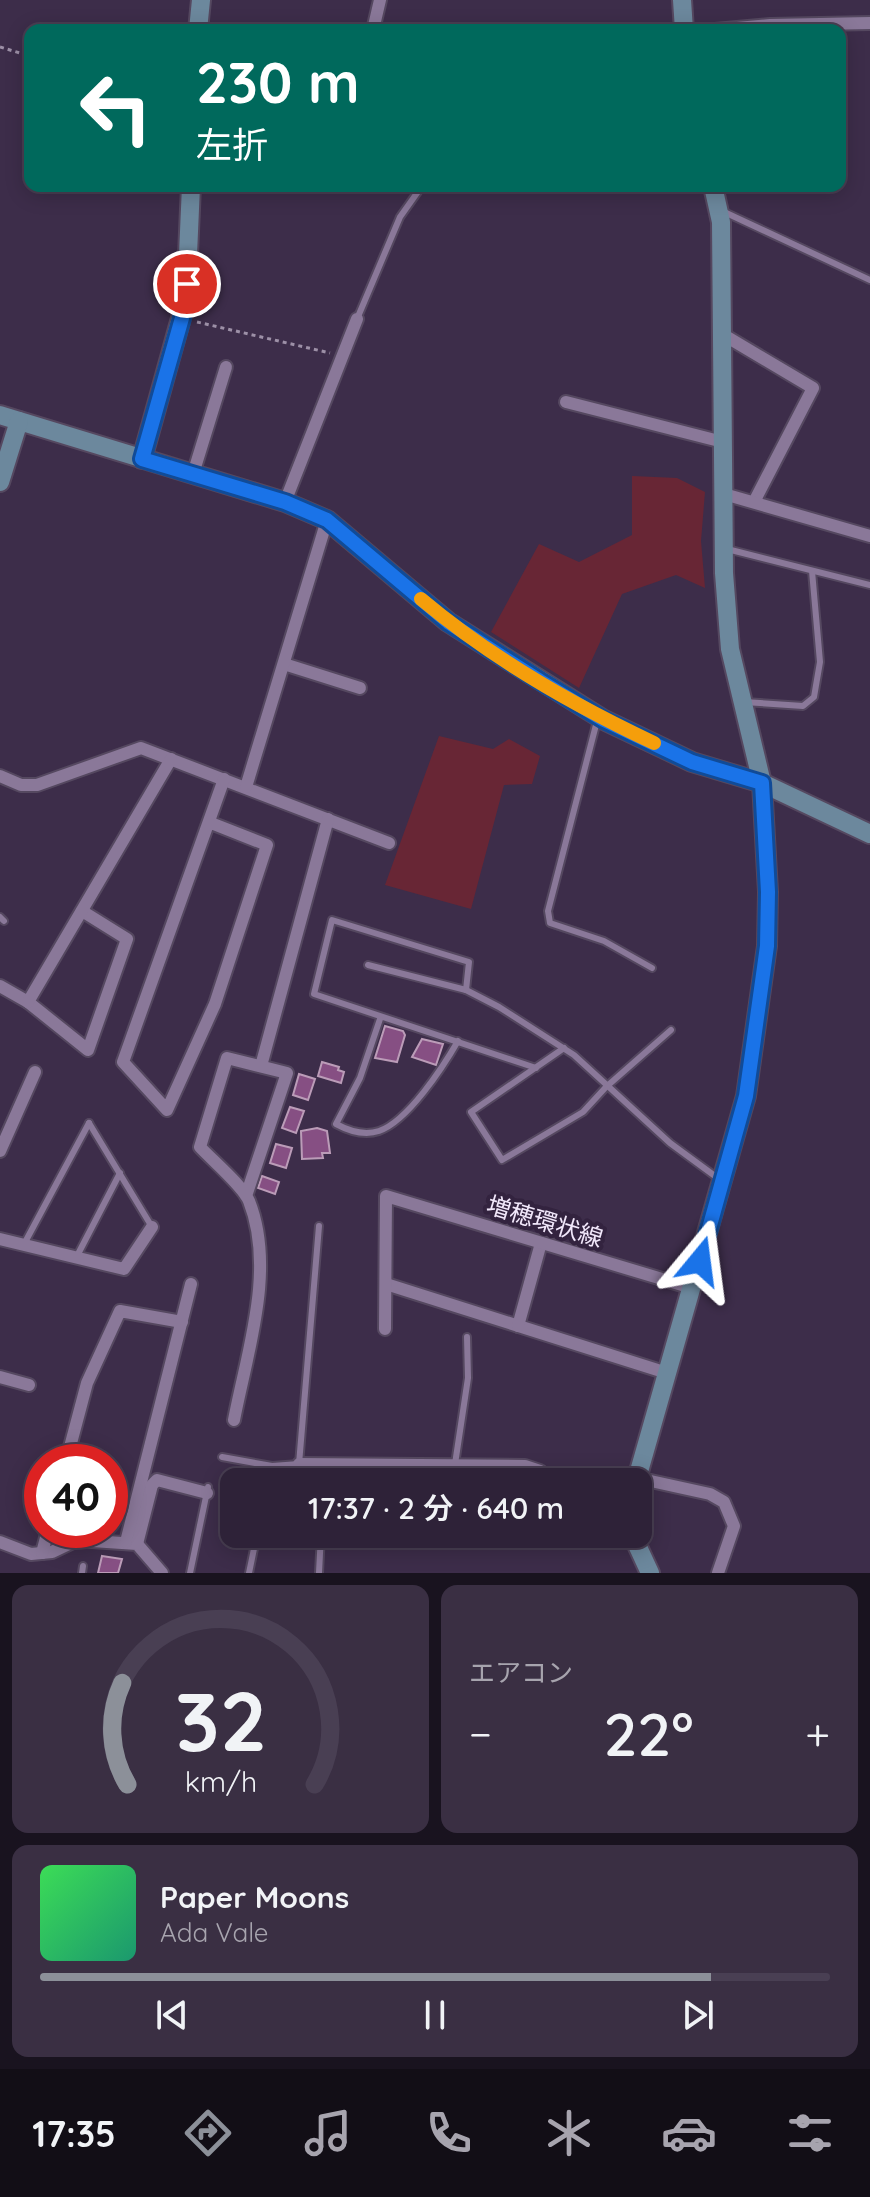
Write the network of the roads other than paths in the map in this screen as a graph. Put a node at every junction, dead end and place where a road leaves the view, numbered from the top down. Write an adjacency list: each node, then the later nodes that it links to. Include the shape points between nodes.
1 (201, 0): 5 (street)
2 (380, 0): 6 (street)
3 (682, 0): 7 (street)
4 (870, 23): 8 (street)
5 (199, 24)
6 (374, 24)
7 (684, 24)
8 (846, 24)
9 (191, 192): 21 (street, via 182,318)
10 (418, 192): 14 (lane, via 400,217)
11 (714, 192): 12 (street)
12 (718, 210): 13 (lane); 15 (street)
13 (870, 280)
14 (357, 319): 25 (street)
15 (722, 334): 20 (street); 26 (street, via 813,388)
16 (226, 367): 22 (street)
17 (566, 402): 20 (street)
18 (0, 415): 19 (street)
19 (19, 421): 21 (street); 23 (street)
20 (723, 442): 24 (street)
21 (142, 459): 22 (street)
22 (193, 474): 25 (street)
23 (0, 482)
24 (724, 494): 26 (street); 29 (street)
25 (285, 502): 27 (street)
26 (754, 502): 28 (street)
27 (327, 520): 32 (street); 35 (street, via 448,622)
28 (870, 536)
29 (724, 548): 30 (lane); 34 (street, via 730,649)
30 (812, 571): 31 (lane); 34 (lane, via 820,662 814,697 803,706)
31 (870, 585)
32 (284, 664): 33 (street); 40 (street)
33 (360, 688)
34 (743, 702): 39 (street)
35 (598, 716): 39 (street, via 692,762); 47 (lane, via 548,911 550,923 604,941)
36 (171, 759): 37 (street, via 141,748 37,785); 38 (street); 45 (street)
37 (0, 776)
38 (224, 779): 40 (street); 42 (street)
39 (762, 783): 43 (street); 61 (street, via 767,946 746,1096)
40 (246, 787): 41 (street)
41 (328, 819): 44 (street); 55 (street)
42 (211, 823): 42 (street, via 267,845 215,1004 167,1110 123,1062)
43 (870, 834)
44 (389, 843)
45 (82, 911): 50 (street); 50 (street, via 127,939 88,1050)
46 (368, 965): 49 (lane)
47 (652, 968)
48 (0, 986): 50 (street)
49 (466, 990): 51 (lane, via 469,962 332,920 314,994); 54 (lane)
50 (28, 1002)
51 (380, 1019): 53 (lane); 53 (lane, via 360,1078 336,1124 352,1132 379,1131 405,1112 443,1068)
52 (671, 1030): 58 (lane)
53 (458, 1041): 56 (lane)
54 (564, 1048): 56 (lane); 58 (lane)
55 (261, 1066): 62 (street, via 287,1073); 62 (street, via 227,1058 200,1147)
56 (536, 1068): 58 (lane, via 471,1112 502,1160 583,1112)
57 (35, 1072): 59 (street)
58 (606, 1087): 61 (lane)
59 (0, 1151)
60 (120, 1173): 64 (lane); 67 (lane, via 89,1123); 68 (lane)
61 (722, 1181): 71 (street)
62 (246, 1196): 79 (street, via 258,1244 260,1281)
63 (319, 1226): 83 (lane)
64 (152, 1227): 68 (street, via 124,1269)
65 (0, 1239): 67 (street)
66 (541, 1243): 70 (street, 増穂環状線, via 386,1196); 71 (street, 増穂環状線); 73 (street)
67 (23, 1246): 68 (street)
68 (75, 1259)
69 (191, 1284): 72 (street)
70 (386, 1284): 73 (street); 74 (street)
71 (692, 1288): 76 (street)
72 (182, 1322): 80 (street, via 120,1311 87,1383); 92 (street)
73 (518, 1326): 76 (street)
74 (385, 1329)
75 (467, 1337): 84 (lane, via 468,1378)
76 (667, 1373): 88 (street)
77 (0, 1377): 78 (street)
78 (29, 1385)
79 (234, 1420)
80 (71, 1444)
81 (222, 1457): 85 (lane)
82 (320, 1463): 83 (street); 84 (street); 86 (lane)
83 (299, 1464): 85 (lane)
84 (455, 1465): 87 (street)
85 (272, 1466)
86 (320, 1468)
87 (531, 1468)
88 (639, 1468)
89 (652, 1483): 103 (street, via 710,1494 724,1502 734,1526)
90 (208, 1490): 92 (street, via 157,1480); 99 (lane)
91 (0, 1542): 97 (street)
92 (132, 1543): 97 (street, via 77,1540); 98 (street)
93 (43, 1548): 97 (street)
94 (254, 1548): 100 (lane)
95 (320, 1548): 101 (lane)
96 (638, 1548): 102 (street)
97 (42, 1553)
98 (162, 1573)
99 (190, 1573)
100 (249, 1573)
101 (319, 1573)
102 (650, 1573)
103 (718, 1573)

